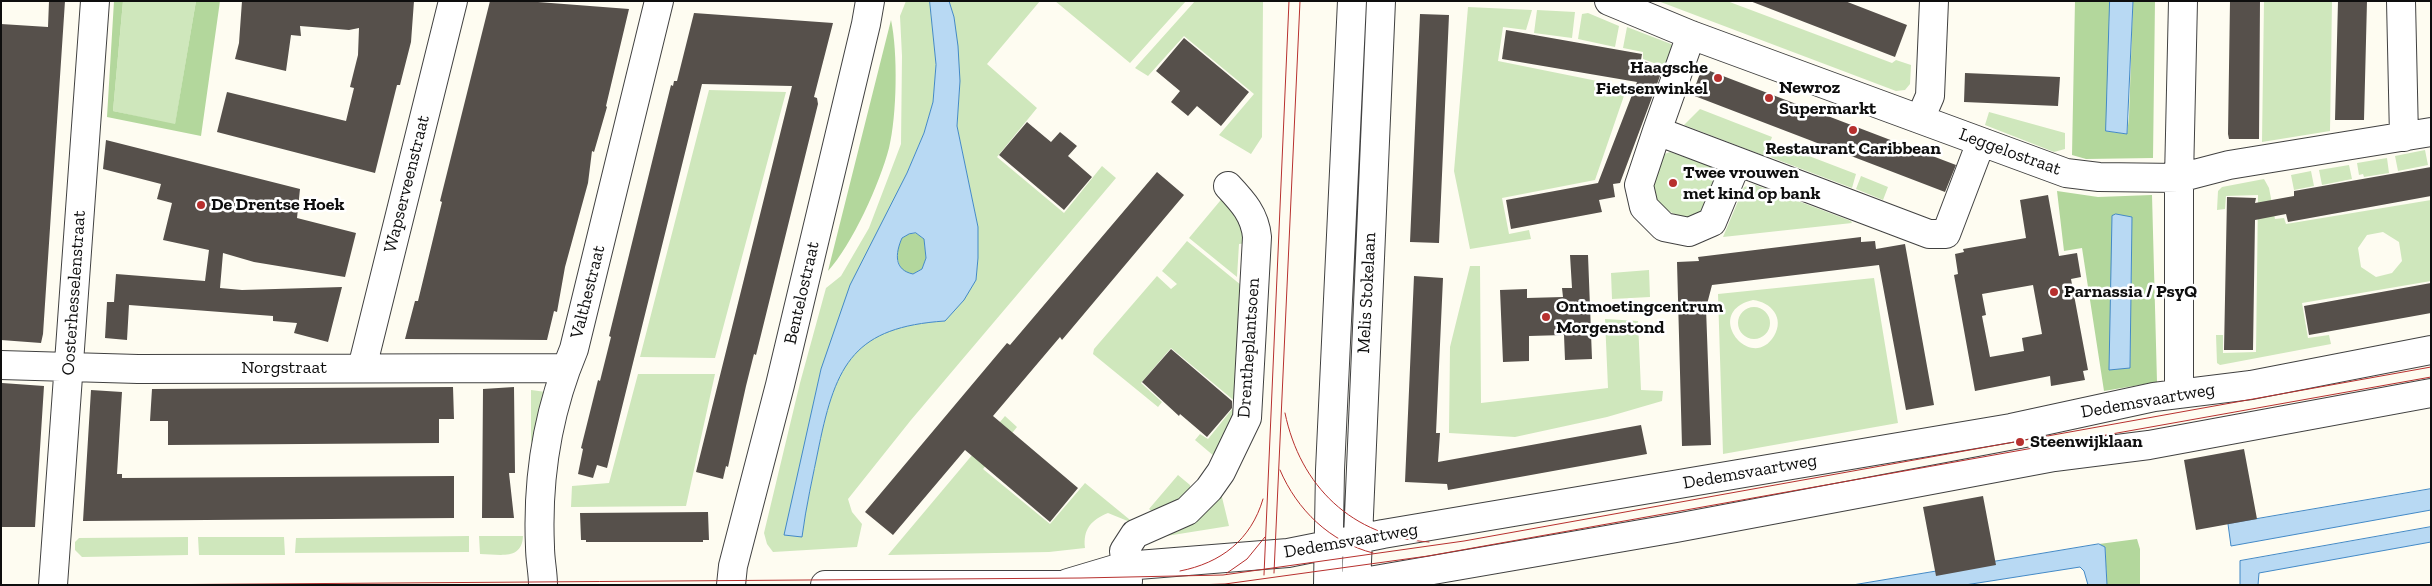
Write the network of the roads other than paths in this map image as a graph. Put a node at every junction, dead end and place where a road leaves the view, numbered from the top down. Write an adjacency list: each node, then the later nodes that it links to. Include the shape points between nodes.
1 (95, 1): 24 (street, Oosterhesselenstraat)
2 (453, 1): 22 (street, Wapserveenstraat)
3 (659, 1): 23 (street, Valthestraat, via 574,349)
4 (870, 1): 34 (street, Bentelostraat)
5 (1352, 1): 28 (street, Melis Stokelaan)
6 (1381, 1): 27 (street, Melis Stokelaan)
7 (1609, 1): 11 (street, Leggelostraat)
8 (1934, 1): 12 (street, via 1930,96)
9 (2183, 1): 18 (street)
10 (2400, 1): 15 (street)
11 (1691, 34): 12 (street, Leggelostraat); 13 (street)
12 (1920, 119): 16 (street, Leggelostraat)
13 (1657, 131): 17 (street); 17 (street, via 1639,185 1644,207 1664,226 1688,232 1712,222)
14 (2431, 132): 15 (street, Leggelostraat)
15 (2404, 136): 18 (street, Leggelostraat, via 2229,165)
16 (1981, 142): 17 (street, via 1946,234 1929,234); 18 (street, Leggelostraat, via 2066,173 2099,177)
17 (1736, 162)
18 (2179, 178): 26 (street)
19 (1228, 186): 29 (street, Drentheplantsoen, via 1245,203 1255,223 1257,237 1247,418 1221,472 1209,489 1187,511 1135,534 1124,552)
20 (2431, 350): 26 (street, Dedemsvaartweg, via 2251,385)
21 (1, 365): 24 (street, Norgstraat)
22 (362, 368): 23 (street, Norgstraat); 24 (street, Norgstraat)
23 (566, 368): 33 (street, Valthestraat, via 543,456 540,547)
24 (67, 369): 32 (street, Oosterhesselenstraat)
25 (2431, 393): 31 (street, via 2149,445 2054,457)
26 (2179, 394): 27 (street, Dedemsvaartweg, via 2011,428)
27 (1358, 540): 28 (street, Dedemsvaartweg); 31 (street, Melis Stokelaan)
28 (1328, 547): 29 (street, Dedemsvaartweg); 36 (street, Melis Stokelaan)
29 (1127, 575): 30 (street, Dedemsvaartweg)
30 (1070, 584): 35 (street, Dedemsvaartweg)
31 (1353, 584)
32 (53, 585)
33 (543, 585)
34 (731, 585)
35 (825, 585)
36 (1328, 585)

